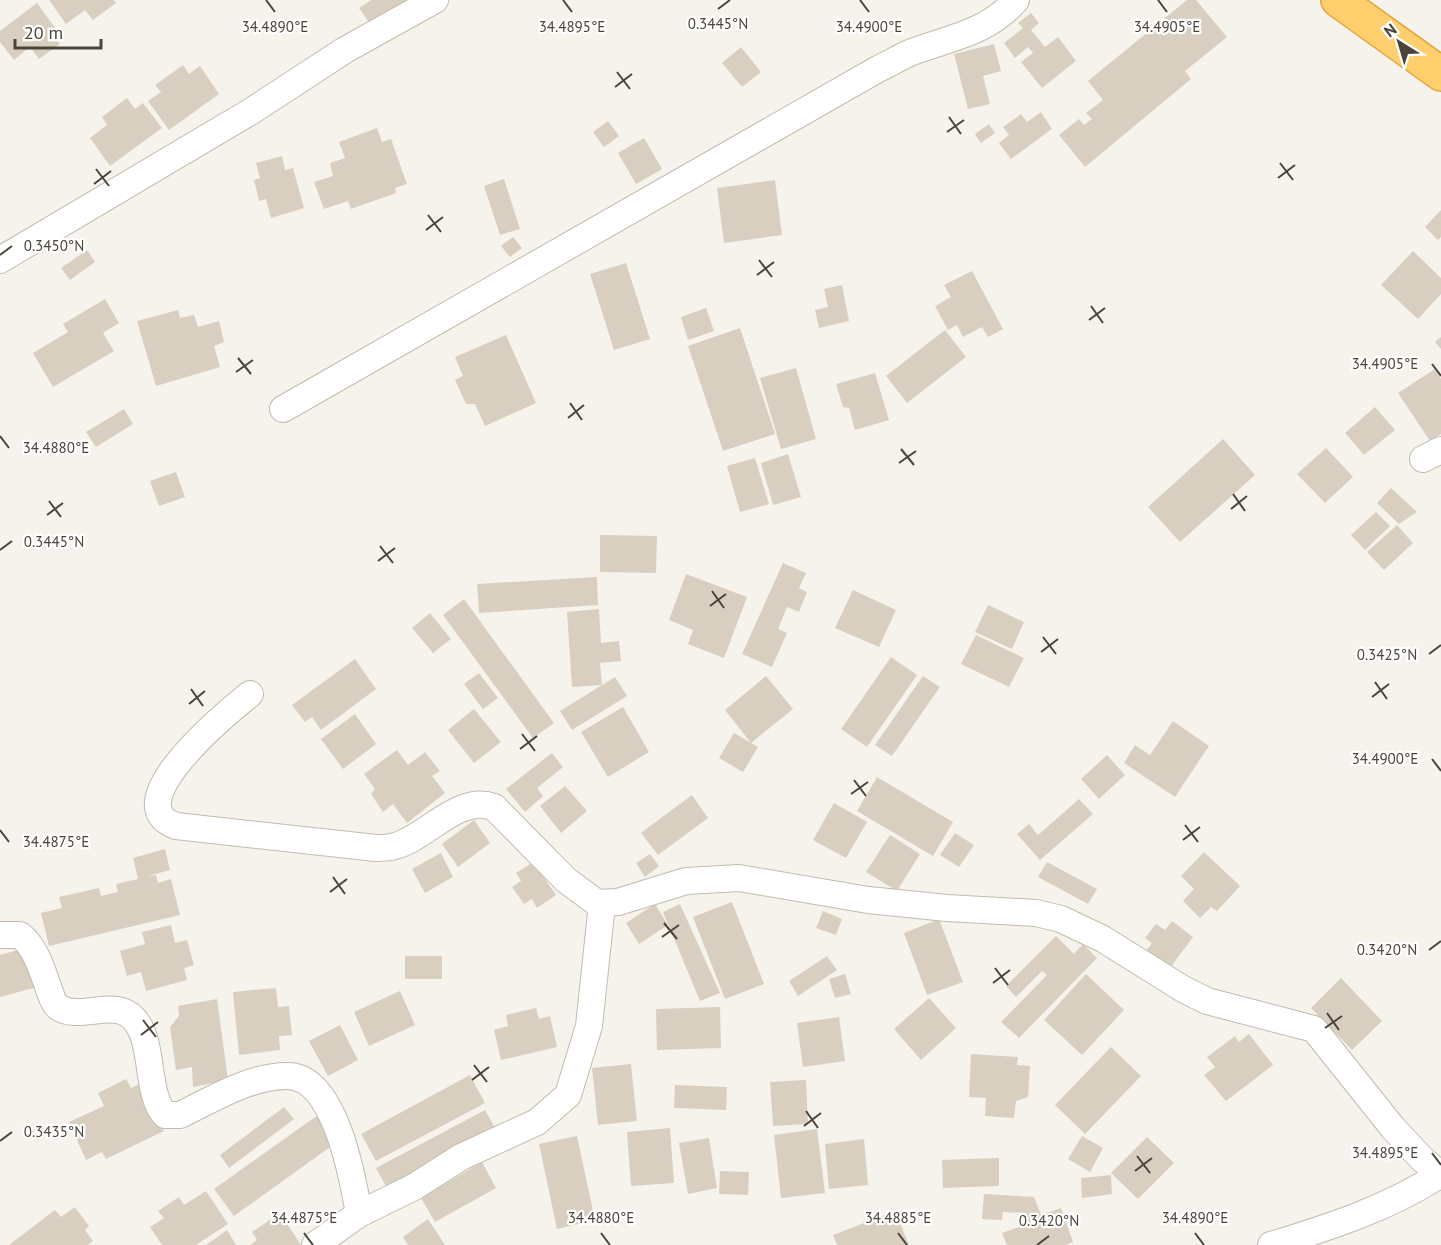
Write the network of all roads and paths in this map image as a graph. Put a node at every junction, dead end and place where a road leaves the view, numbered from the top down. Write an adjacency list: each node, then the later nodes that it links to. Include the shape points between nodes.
1 (435, 0): 5 (street, via 345,50 250,112)
2 (1016, 0): 6 (street, via 987,26 878,69)
3 (1338, 0): 4 (highway)
4 (1441, 74)
5 (0, 260)
6 (284, 409)
7 (250, 694): 8 (street, via 215,722 164,783 158,798 159,811 167,821 176,826 376,848 399,844 463,808 483,803 500,813 578,891)
8 (602, 904): 10 (street, via 686,881 740,878 868,900 1036,912 1061,919 1103,939 1207,1001 1314,1029 1393,1128 1423,1160); 11 (street, via 589,1026 568,1095 537,1122 461,1157 414,1187)
9 (0, 935): 11 (street, via 20,935 31,947 53,1002 60,1008 77,1012 117,1010 134,1019 165,1115 180,1115 268,1078 300,1077 334,1119 349,1155)
10 (1441, 1172): 13 (street, via 1395,1200 1349,1220)
11 (359, 1214): 12 (street)
12 (315, 1245)
13 (1271, 1245)

